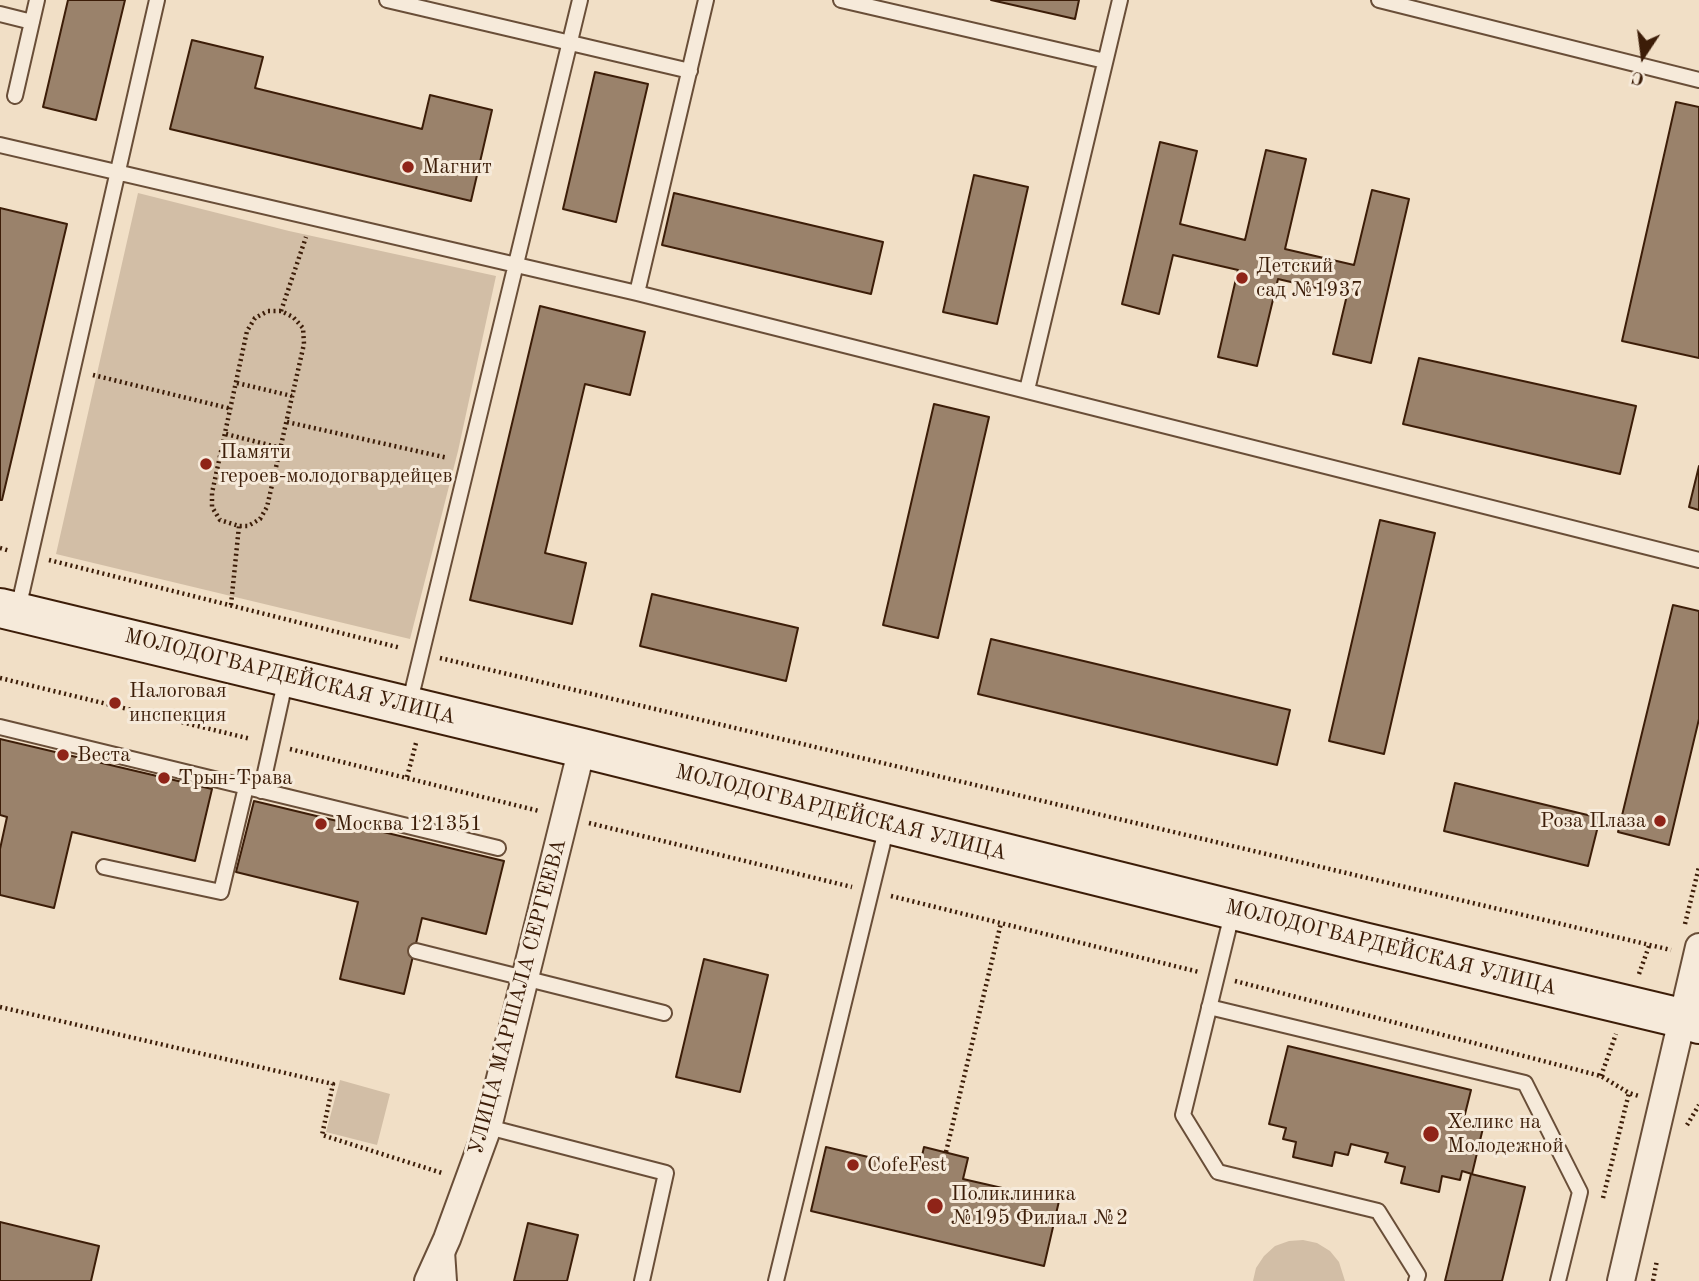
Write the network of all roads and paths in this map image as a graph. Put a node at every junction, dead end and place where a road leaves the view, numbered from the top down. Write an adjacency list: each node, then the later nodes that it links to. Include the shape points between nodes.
1 (37, 0): 10 (lane)
2 (157, 0): 17 (lane)
3 (387, 0): 11 (lane)
4 (580, 0): 11 (lane)
5 (706, 0): 13 (lane)
6 (841, 0): 12 (lane)
7 (1120, 0): 12 (lane)
8 (1379, 0): 14 (lane)
9 (0, 14): 10 (lane)
10 (32, 22): 15 (lane)
11 (571, 43): 13 (lane); 19 (lane)
12 (1105, 61): 24 (lane)
13 (690, 71): 20 (lane)
14 (1699, 80)
15 (15, 96)
16 (0, 145): 17 (lane)
17 (117, 172): 18 (lane); 22 (lane)
18 (313, 216): 19 (lane); 21 (path)
19 (518, 265): 20 (lane); 30 (lane)
20 (637, 293): 24 (lane)
21 (281, 311): 23 (path, via 255,318 247,331); 25 (path, via 303,328 304,344)
22 (72, 370): 26 (path); 33 (lane)
23 (237, 383): 25 (path); 26 (path)
24 (1027, 390): 34 (lane)
25 (292, 396): 27 (path)
26 (232, 410): 28 (path)
27 (287, 422): 29 (path); 30 (path)
28 (226, 434): 29 (path); 31 (path, via 212,507 220,520)
29 (281, 448): 31 (path, via 267,507 260,519)
30 (469, 463): 37 (lane)
31 (239, 526): 35 (path)
32 (0, 548): 33 (path)
33 (29, 555): 35 (path); 36 (lane)
34 (1699, 560)
35 (231, 605): 37 (path)
36 (9, 610): 38 (street, МОЛОДОГВАРДЕЙСКАЯ УЛИЦА)
37 (422, 653): 40 (lane); 55 (path)
38 (287, 677): 40 (street, МОЛОДОГВАРДЕЙСКАЯ УЛИЦА); 42 (lane)
39 (0, 678): 42 (path)
40 (409, 706): 43 (street, МОЛОДОГВАРДЕЙСКАЯ УЛИЦА)
41 (0, 727): 44 (lane)
42 (272, 744): 45 (lane); 46 (path)
43 (582, 748): 46 (street, УЛИЦА МАРШАЛА СЕРГЕЕВА); 47 (street, МОЛОДОГВАРДЕЙСКАЯ УЛИЦА)
44 (246, 787): 45 (lane); 49 (lane, via 221,892)
45 (261, 791): 48 (lane)
46 (565, 817): 51 (path); 57 (street, УЛИЦА МАРШАЛА СЕРГЕЕВА)
47 (887, 824): 51 (lane); 52 (street, МОЛОДОГВАРДЕЙСКАЯ УЛИЦА)
48 (498, 848)
49 (104, 867)
50 (1699, 867): 55 (path)
51 (870, 891): 53 (path); 72 (lane)
52 (1233, 910): 56 (lane); 61 (street, МОЛОДОГВАРДЕЙСКАЯ УЛИЦА)
53 (1001, 923): 56 (path); 65 (path)
54 (416, 951): 57 (lane)
55 (1691, 951): 61 (street)
56 (1217, 977): 59 (lane); 62 (path)
57 (526, 979): 60 (lane); 64 (street, УЛИЦА МАРШАЛА СЕРГЕЕВА)
58 (0, 1007): 66 (path, via 333,1084 321,1135)
59 (1209, 1007): 73 (lane, via 1183,1115 1217,1171 1378,1210 1418,1275); 74 (lane, via 1525,1083 1580,1192)
60 (664, 1013)
61 (1693, 1020): 75 (street)
62 (1601, 1076)
63 (1629, 1093): 67 (path)
64 (488, 1127): 66 (street, УЛИЦА МАРШАЛА СЕРГЕЕВА); 71 (lane, via 666,1173)
65 (946, 1152)
66 (468, 1182): 68 (street, УЛИЦА МАРШАЛА СЕРГЕЕВА)
67 (1602, 1201)
68 (447, 1239): 69 (street, УЛИЦА МАРШАЛА СЕРГЕЕВА); 70 (lane)
69 (428, 1281)
70 (449, 1281)
71 (642, 1281)
72 (776, 1281)
73 (1416, 1281)
74 (1558, 1281)
75 (1621, 1281)

